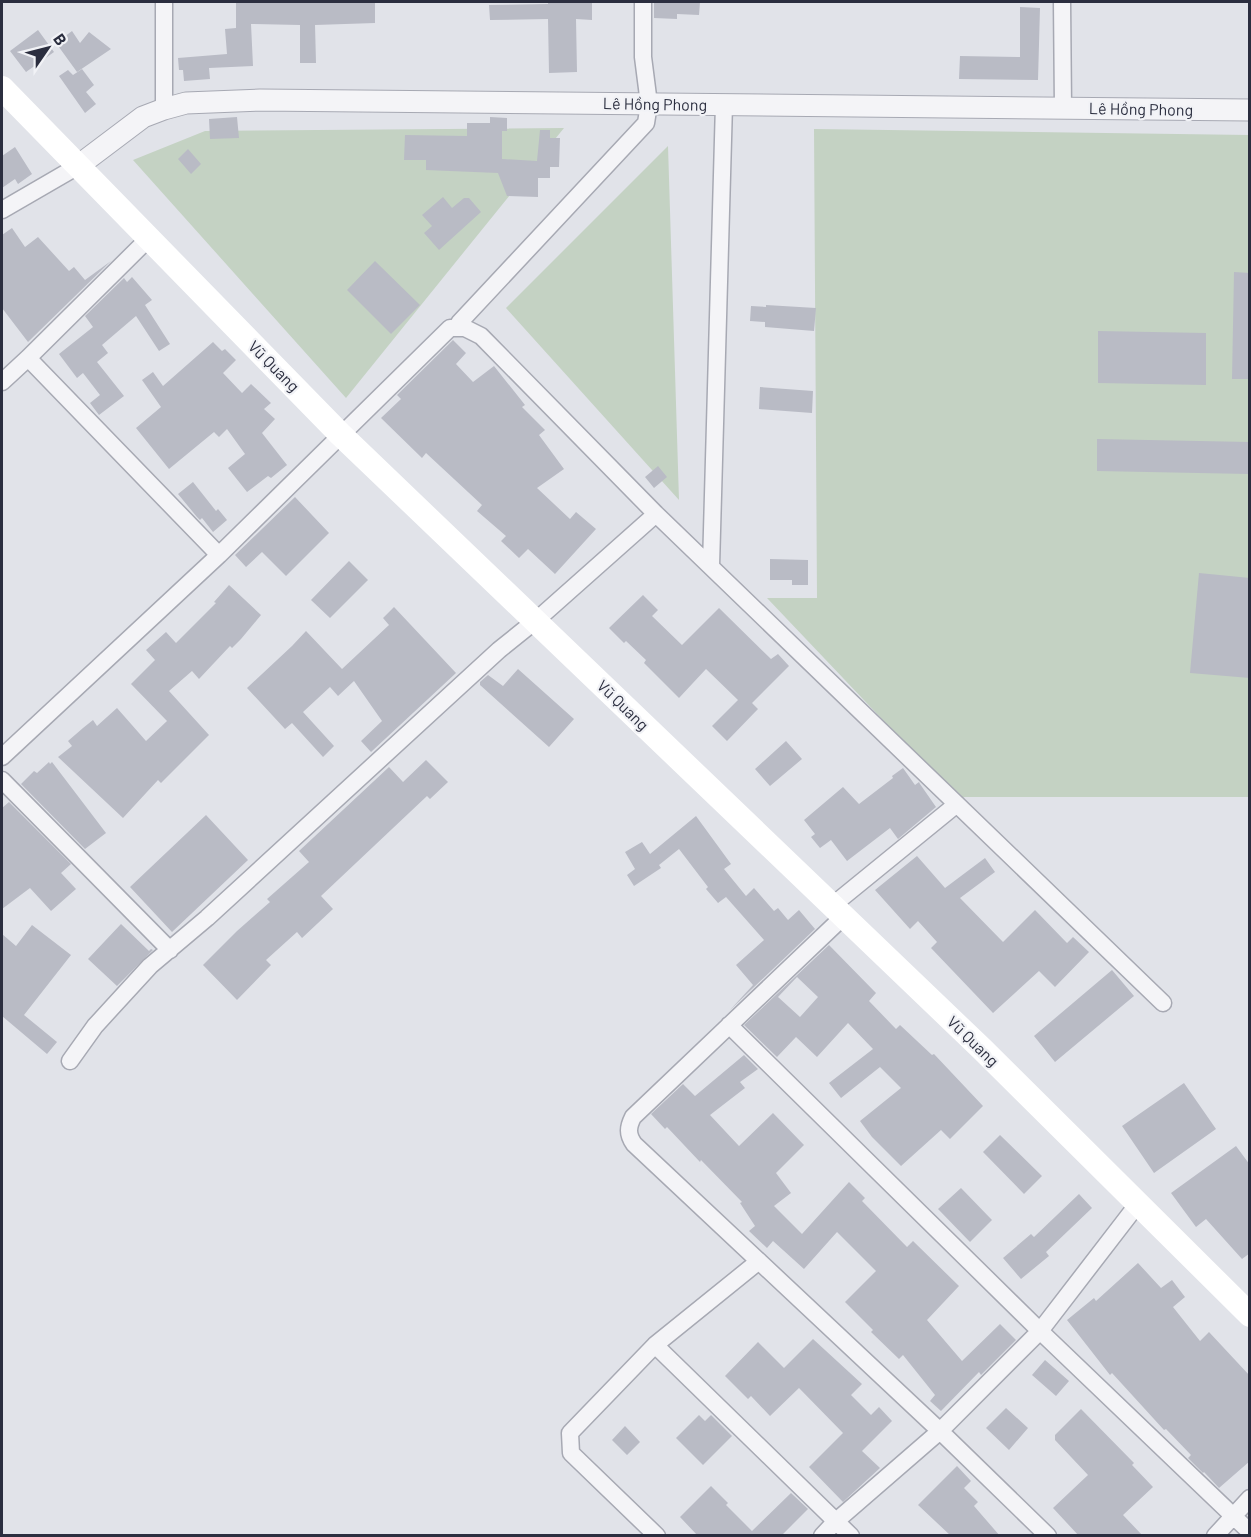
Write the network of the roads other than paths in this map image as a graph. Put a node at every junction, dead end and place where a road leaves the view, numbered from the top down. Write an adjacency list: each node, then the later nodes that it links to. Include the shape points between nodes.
1 (164, 2): 8 (street)
2 (643, 2): 5 (street, via 643,57)
3 (1062, 2): 7 (street)
4 (2, 88): 10 (main road, Vũ Quang)
5 (649, 104): 6 (street, Lê Hồng Phong); 8 (street, Lê Hồng Phong, via 260,100 186,103); 13 (street, via 646,123 459,323)
6 (724, 104): 7 (street, Lê Hồng Phong); 19 (street)
7 (1063, 108): 9 (street, Lê Hồng Phong)
8 (164, 109): 10 (street, Lê Hồng Phong, via 143,117)
9 (1250, 110)
10 (78, 166): 11 (street); 12 (main road, Vũ Quang)
11 (2, 210)
12 (148, 239): 14 (street); 16 (main road, Vũ Quang)
13 (465, 328): 16 (street, via 450,328); 17 (street, via 481,336)
14 (28, 358): 15 (street); 18 (street)
15 (2, 382)
16 (340, 434): 18 (street); 20 (main road, Vũ Quang)
17 (656, 514): 19 (street); 20 (street)
18 (219, 555): 21 (street)
19 (711, 566): 23 (street)
20 (535, 620): 24 (main road, Vũ Quang); 25 (street)
21 (2, 756)
22 (2, 780): 25 (street)
23 (957, 804): 24 (street); 26 (street)
24 (838, 911): 27 (street); 29 (main road, Vũ Quang)
25 (170, 950): 28 (street, via 114,1004)
26 (1163, 1003)
27 (729, 1025): 30 (street, via 633,1117 628,1131 634,1144); 32 (street)
28 (70, 1061)
29 (1137, 1205): 31 (main road, Vũ Quang); 32 (street)
30 (759, 1261): 33 (street); 34 (street)
31 (1250, 1315)
32 (1040, 1331): 34 (street); 36 (street)
33 (655, 1345): 37 (street); 39 (street, via 570,1433 569,1441 571,1453)
34 (940, 1431): 37 (street); 42 (street)
35 (1250, 1498): 36 (street)
36 (1233, 1516): 38 (street); 43 (street)
37 (835, 1522): 40 (street); 41 (street)
38 (1250, 1532)
39 (657, 1536)
40 (822, 1536)
41 (851, 1536)
42 (1048, 1536)
43 (1215, 1536)

